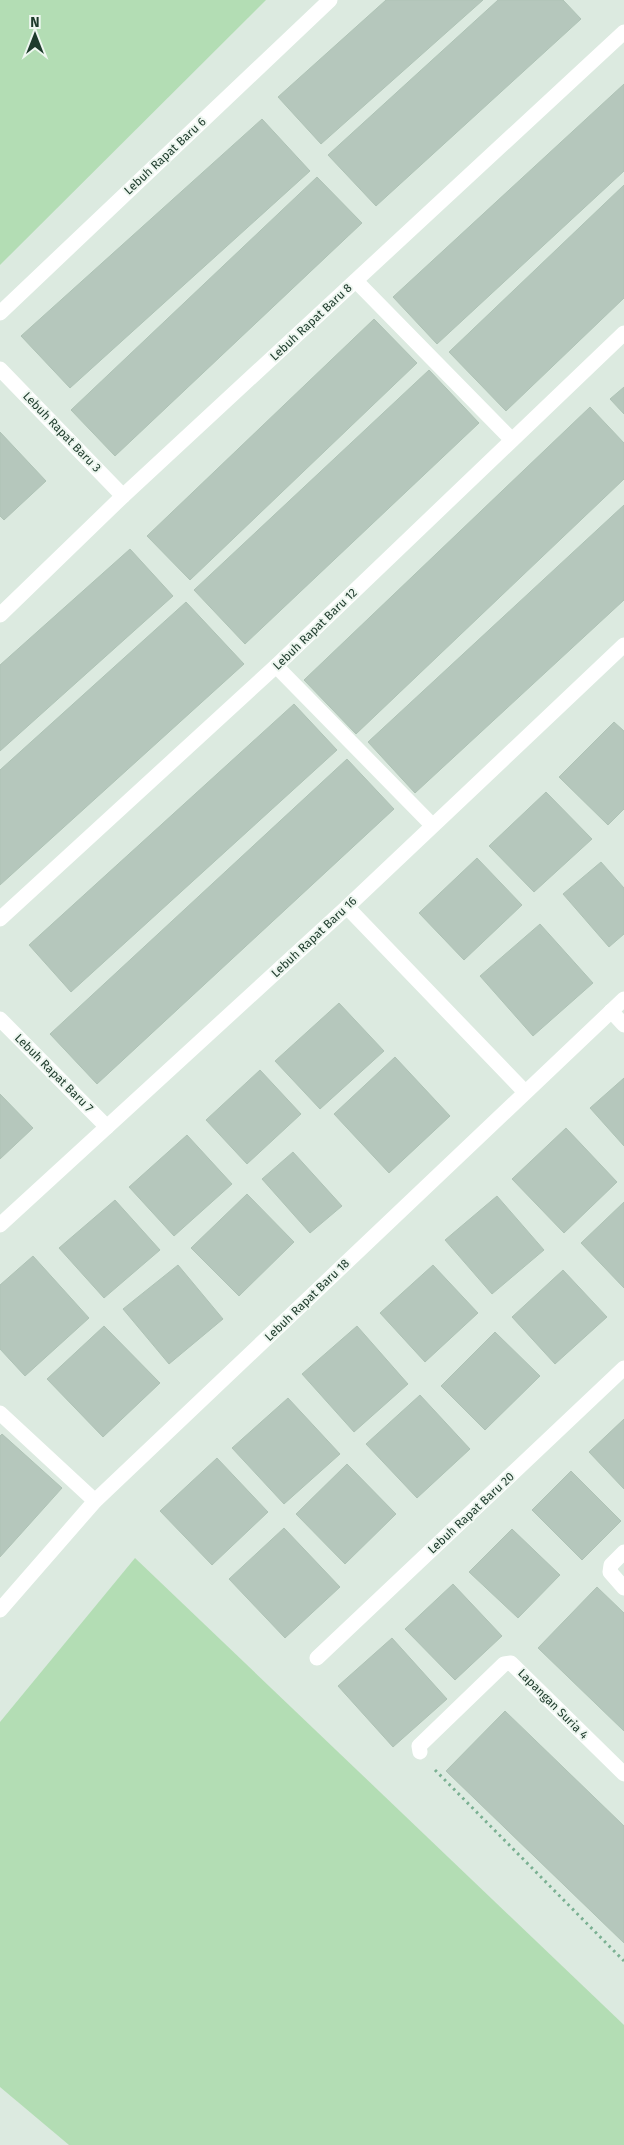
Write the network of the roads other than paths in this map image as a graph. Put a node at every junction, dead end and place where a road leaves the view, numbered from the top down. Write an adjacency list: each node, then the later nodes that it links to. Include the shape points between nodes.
1 (330, 0): 4 (street, Lebuh Rapat Baru 6)
2 (624, 32): 3 (street, Lebuh Rapat Baru 8)
3 (356, 281): 7 (street); 8 (street, Lebuh Rapat Baru 8)
4 (0, 313)
5 (624, 334): 7 (street, Lebuh Rapat Baru 12)
6 (0, 368): 8 (street, Lebuh Rapat Baru 3)
7 (512, 440): 11 (street, Lebuh Rapat Baru 12)
8 (123, 496): 9 (street, Lebuh Rapat Baru 8)
9 (0, 615)
10 (624, 645): 12 (street, Lebuh Rapat Baru 16)
11 (276, 666): 12 (street); 14 (street, Lebuh Rapat Baru 12)
12 (432, 825): 13 (street, Lebuh Rapat Baru 16)
13 (347, 907): 19 (street); 20 (street, Lebuh Rapat Baru 16)
14 (0, 919)
15 (624, 999): 16 (street, Lebuh Rapat Baru 18)
16 (611, 1011): 18 (street); 19 (street, Lebuh Rapat Baru 18)
17 (0, 1019): 20 (street, Lebuh Rapat Baru 7)
18 (624, 1025)
19 (525, 1092): 24 (street, Lebuh Rapat Baru 18)
20 (108, 1127): 21 (street, Lebuh Rapat Baru 16)
21 (0, 1225)
22 (624, 1368): 28 (street, Lebuh Rapat Baru 20)
23 (0, 1413): 24 (street)
24 (95, 1502): 27 (street, Lebuh Rapat Baru 18)
25 (624, 1552): 26 (street, via 611,1565 610,1572)
26 (624, 1588)
27 (0, 1610)
28 (317, 1658)
29 (420, 1752): 30 (street, Lapangan Suria 4, via 419,1746 504,1664 511,1663)
30 (624, 1774)

